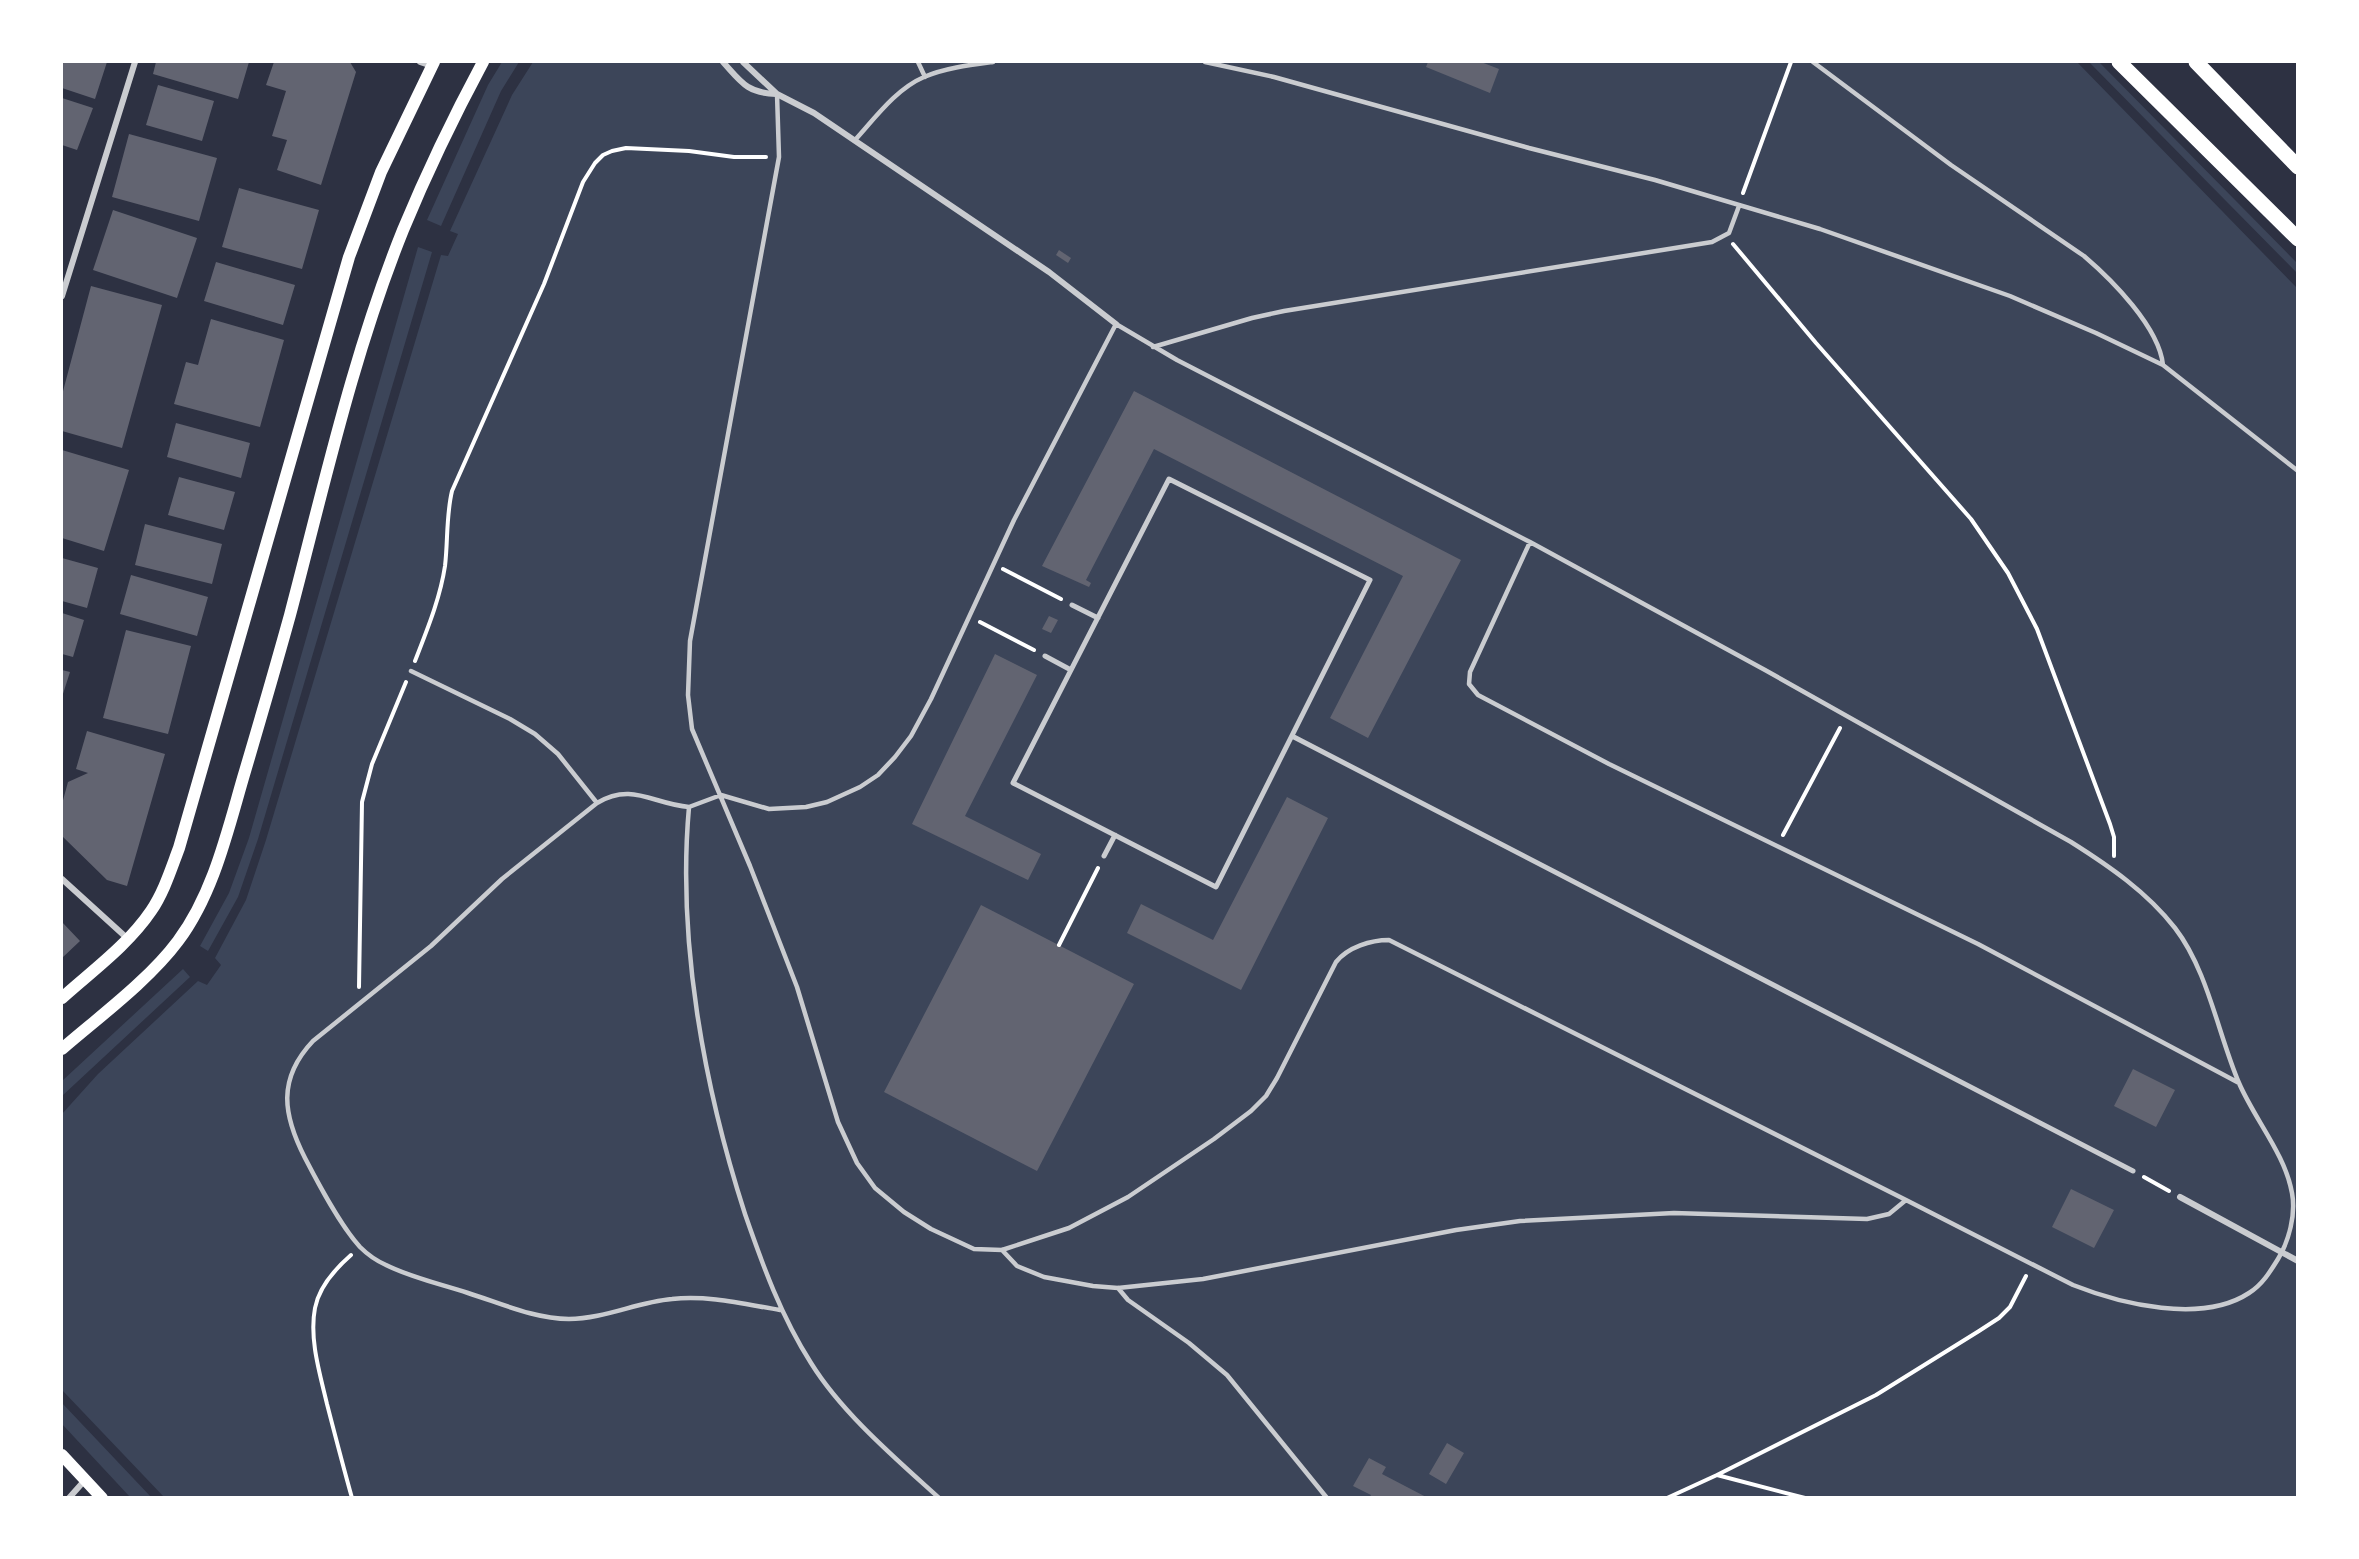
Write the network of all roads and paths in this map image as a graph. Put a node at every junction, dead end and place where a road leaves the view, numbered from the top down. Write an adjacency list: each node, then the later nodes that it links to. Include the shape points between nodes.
1 (135, 62): 21 (street)
2 (483, 62): 48 (main road, via 402,232 374,315 348,396 277,664 208,886 194,915 158,965)
3 (723, 62): 14 (street, via 746,87)
4 (743, 62): 14 (street)
5 (918, 62): 13 (lane)
6 (993, 62): 13 (lane)
7 (1204, 62): 18 (lane, via 1274,77)
8 (1791, 62): 18 (path)
9 (1813, 62): 24 (lane, via 2093,264 2138,313 2162,354)
10 (2119, 62): 20 (main road)
11 (2196, 62): 17 (main road)
12 (429, 63): 44 (main road, via 349,257 179,848 151,912)
13 (925, 77): 15 (lane, via 898,94)
14 (777, 94): 15 (street); 16 (lane)
15 (855, 141): 22 (street, via 1049,272)
16 (779, 157): 33 (path, via 626,148 603,155 589,172 452,491 437,602); 36 (lane, via 690,641 688,695 692,729)
17 (2298, 167)
18 (1738, 206): 19 (lane); 24 (lane, via 1820,229 2010,296)
19 (1727, 236): 23 (lane, via 1712,242 1284,311); 42 (path, via 1971,519 2008,573 2037,629 2110,824 2115,849)
20 (2298, 238)
21 (62, 296)
22 (1116, 324): 23 (lane); 27 (lane)
23 (1152, 347): 26 (lane)
24 (2163, 365): 25 (lane)
25 (2298, 471)
26 (1530, 542): 34 (lane); 40 (lane, via 1470,672 1473,691 1609,764)
27 (994, 564): 28 (path); 29 (lane)
28 (1072, 605): 30 (street)
29 (970, 617): 31 (path); 36 (lane, via 911,736 887,767 868,782 827,802 794,809 769,809)
30 (1098, 618): 32 (street); 35 (street, via 1169,479 1370,580)
31 (1045, 656): 32 (street)
32 (1071, 670): 39 (street, via 1013,783)
33 (411, 671): 37 (lane, via 535,734 558,754); 47 (path, via 372,764 362,802)
34 (1846, 716): 40 (path); 42 (lane)
35 (1292, 736): 39 (street, via 1215,887); 50 (street)
36 (721, 795): 38 (lane); 54 (lane, via 794,978 838,1122 857,1163 887,1200 932,1229 974,1249)
37 (597, 802): 38 (lane, via 626,793); 47 (lane, via 502,879 431,946)
38 (689, 807): 59 (lane, via 686,857 692,969 709,1079 736,1185)
39 (1115, 835): 41 (street)
40 (1777, 846): 49 (lane, via 1978,944)
41 (1104, 856): 45 (path)
42 (2112, 868): 49 (lane, via 2162,912 2190,954)
43 (62, 879): 44 (street)
44 (128, 939): 46 (main road)
45 (1059, 945)
46 (62, 998)
47 (362, 1000): 53 (lane, via 304,1052 289,1084 287,1107 293,1132 312,1172)
48 (62, 1049)
49 (2239, 1083): 55 (lane, via 2286,1172 2292,1193 2294,1211)
50 (2133, 1172): 51 (path)
51 (2180, 1197): 55 (street)
52 (1906, 1200): 54 (lane, via 1399,944 1383,940 1352,949 1336,962 1272,1088 1251,1111 1108,1208 1069,1228); 57 (lane); 58 (lane, via 1889,1214 1867,1219 1674,1213 1494,1223 1203,1279)
53 (360, 1247): 59 (lane, via 402,1272 556,1318 582,1318 696,1298); 65 (path, via 339,1266 320,1293 314,1325 319,1369)
54 (1002, 1250): 58 (lane, via 1017,1266 1036,1275)
55 (2282, 1253): 56 (street); 57 (lane, via 2251,1292 2232,1302 2198,1307 2118,1301 2073,1285)
56 (2298, 1262)
57 (2032, 1264): 61 (path, via 2013,1301 1999,1318 1876,1395)
58 (1118, 1288): 67 (lane, via 1128,1300 1227,1375)
59 (780, 1310): 66 (lane, via 828,1388 899,1462)
60 (62, 1455): 62 (main road)
61 (1717, 1475): 68 (path); 69 (path)
62 (85, 1480): 63 (street); 64 (main road)
63 (69, 1497)
64 (102, 1497)
65 (352, 1497)
66 (939, 1497)
67 (1327, 1497)
68 (1667, 1497)
69 (1805, 1497)

